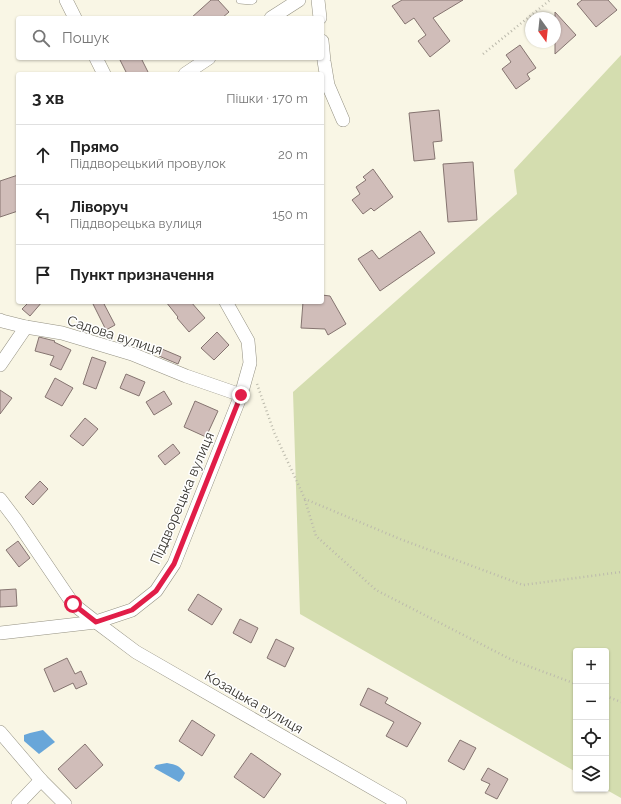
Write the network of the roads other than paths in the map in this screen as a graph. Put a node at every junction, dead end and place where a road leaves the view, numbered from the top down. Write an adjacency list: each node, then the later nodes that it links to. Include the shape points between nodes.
1 (66, 0): 6 (street)
2 (240, 0): 3 (lane)
3 (253, 0)
4 (299, 0): 7 (street)
5 (318, 0): 8 (street)
6 (74, 16)
7 (274, 16)
8 (320, 16)
9 (97, 60): 12 (street)
10 (207, 60): 13 (street)
11 (324, 60): 14 (street, via 328,85)
12 (103, 72)
13 (188, 72)
14 (343, 120)
15 (227, 304): 19 (street, Піддворецька вулиця, via 248,341 250,363)
16 (0, 320): 17 (street, Садова вулиця)
17 (26, 327): 18 (street); 19 (street, Садова вулиця, via 62,334 132,354)
18 (0, 365)
19 (241, 395): 21 (street, Піддворецька вулиця, via 174,564 156,591 132,610)
20 (0, 499): 21 (street, Козацька вулиця, via 73,604)
21 (96, 622): 22 (street, Піддворецька вулиця); 27 (street, Козацька вулиця, via 136,652)
22 (0, 633)
23 (0, 732): 24 (street)
24 (41, 780): 25 (street); 26 (street)
25 (18, 804)
26 (65, 804)
27 (400, 804)

